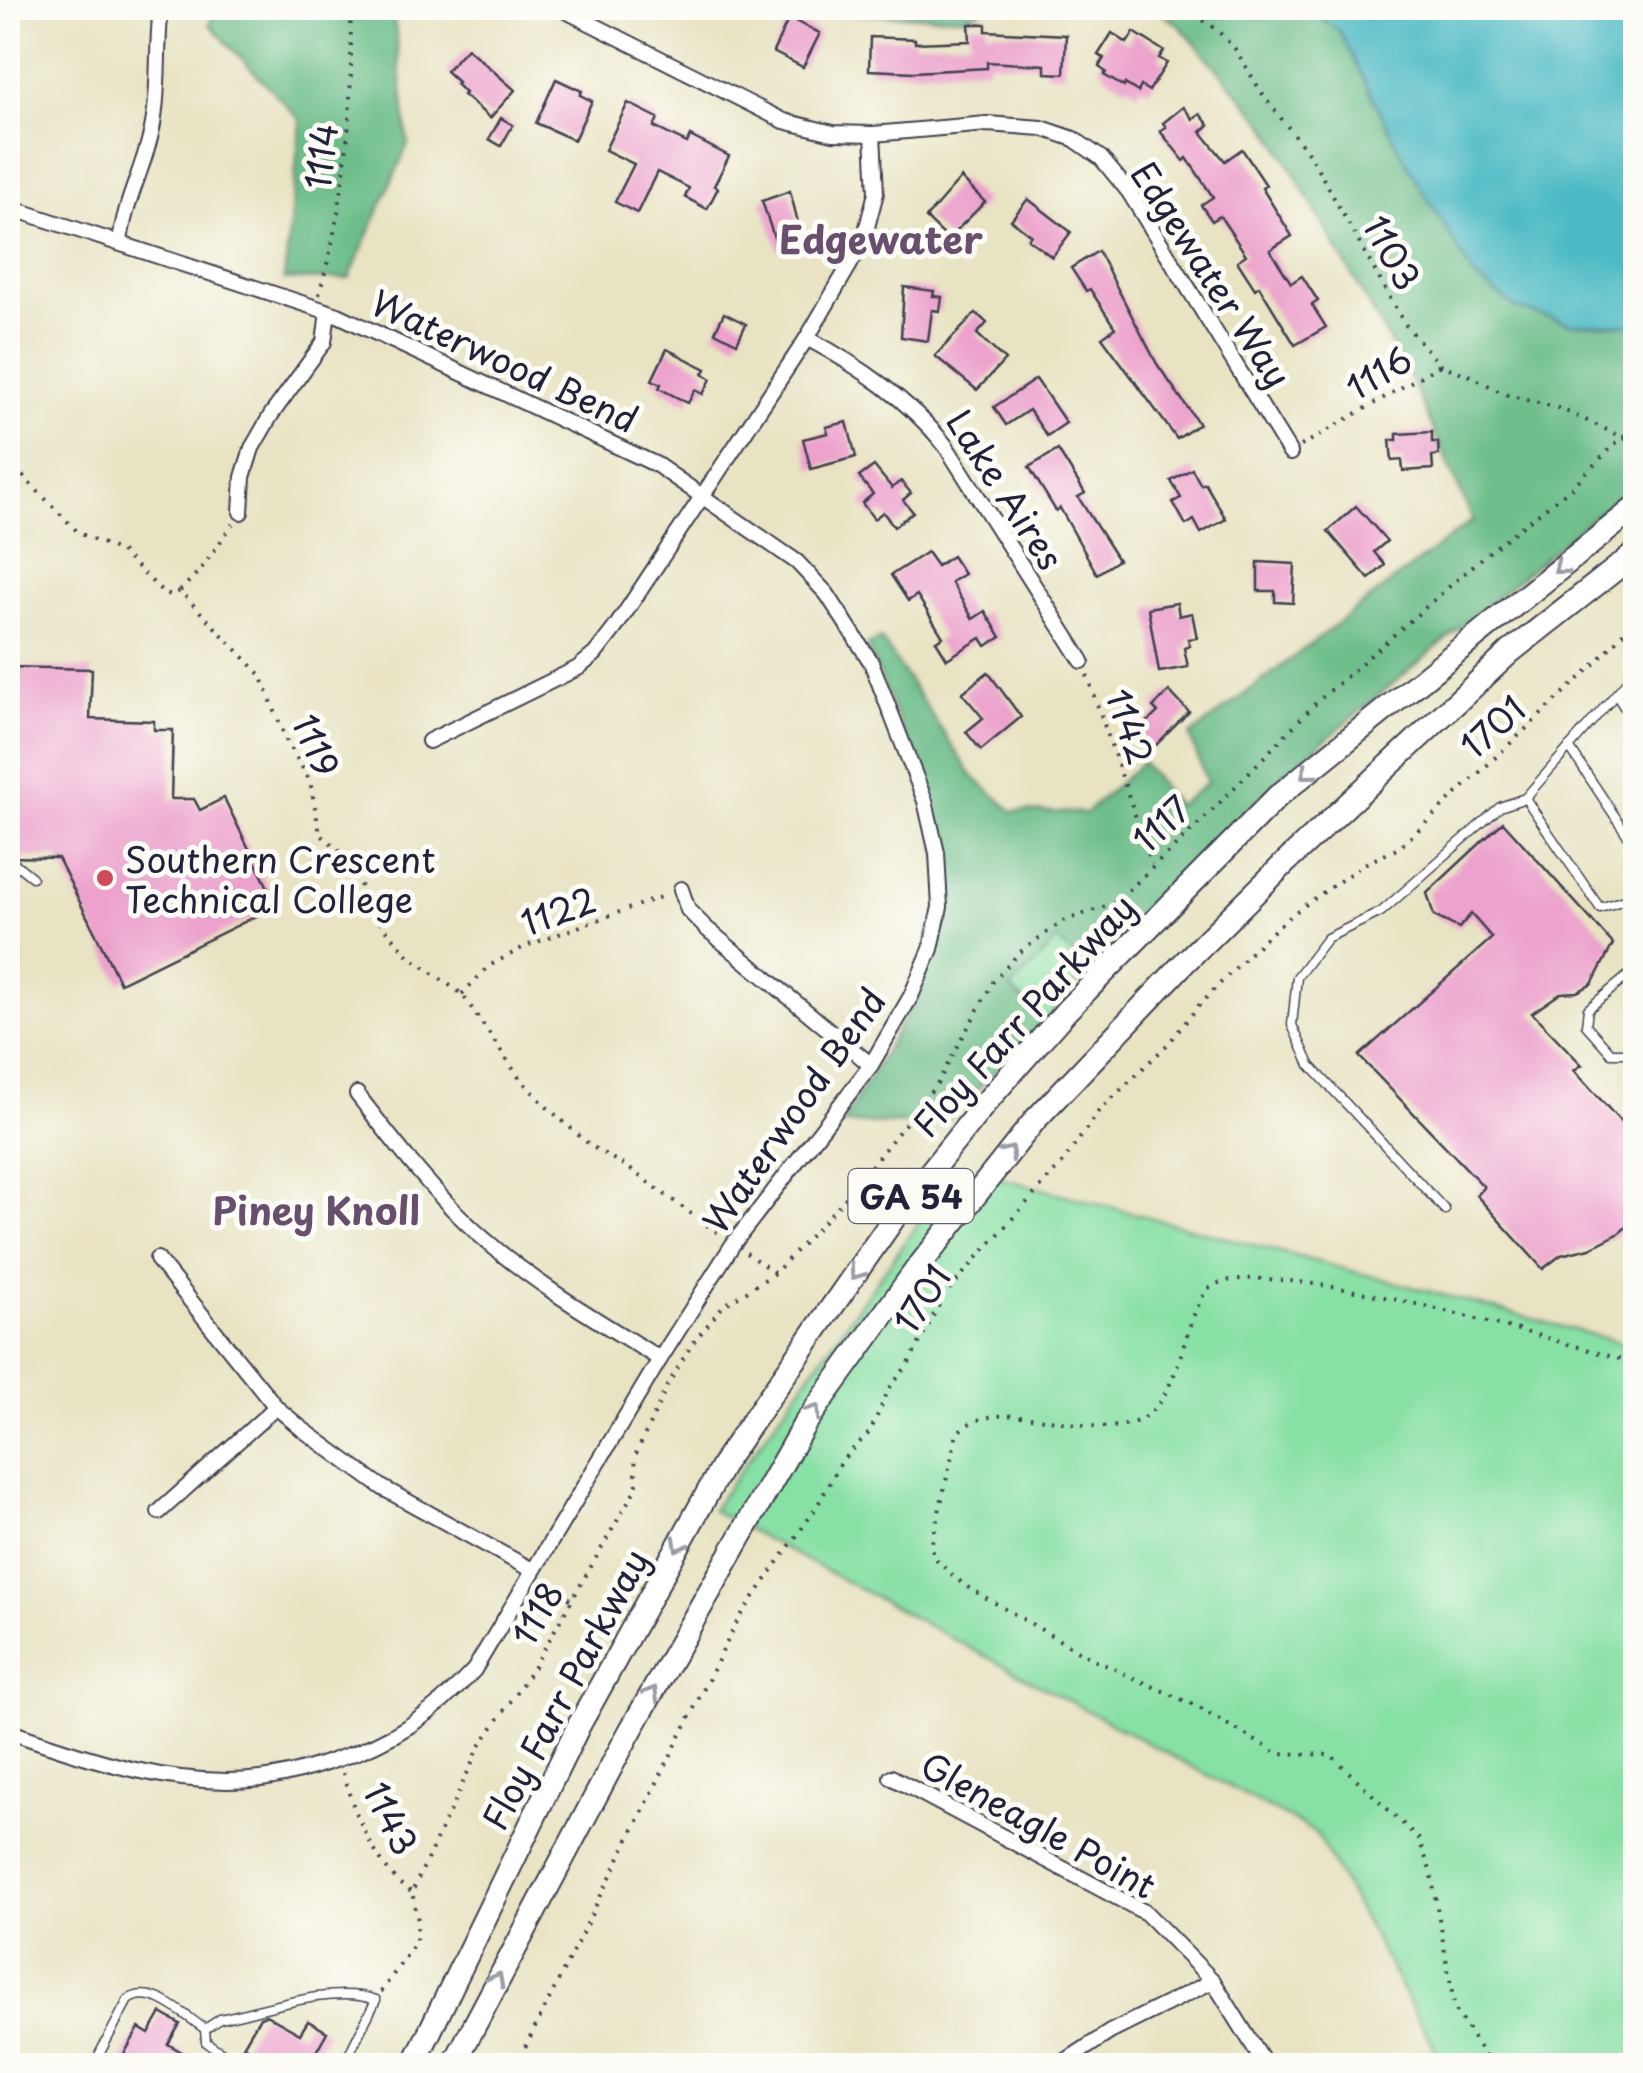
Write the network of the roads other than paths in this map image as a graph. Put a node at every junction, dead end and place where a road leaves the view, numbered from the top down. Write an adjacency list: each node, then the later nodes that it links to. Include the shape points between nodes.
1 (160, 8): 5 (street, via 152,128)
2 (562, 9): 3 (street, Edgewater Way, via 784,122)
3 (872, 134): 7 (street, via 876,194 864,242); 8 (street, Edgewater Way, via 987,124 1042,128 1101,158 1129,192)
4 (8, 207): 5 (street, Waterwood Bend)
5 (120, 243): 6 (street, Waterwood Bend)
6 (322, 310): 9 (street, Waterwood Bend, via 657,465); 11 (street, via 324,342 252,448)
7 (807, 338): 9 (street); 13 (street, Lake Aires, via 920,414)
8 (1290, 452)
9 (704, 496): 17 (street, via 595,654 546,686); 27 (street, Waterwood Bend, via 797,562 843,616 871,662 925,801 938,854 940,907 911,996)
10 (1636, 507): 39 (main road, Floy Farr Parkway / GA 54, one-way to 39, via 1278,796 986,1100 896,1215 728,1456 578,1727)
11 (241, 512)
12 (1636, 553): 43 (main road, GA 54, one-way to 12, via 628,1735 804,1425 916,1270 1035,1120 1196,950 1510,652)
13 (1082, 662)
14 (1636, 671): 15 (lane)
15 (1616, 694): 16 (lane); 18 (lane)
16 (1636, 727)
17 (430, 741)
18 (1569, 747): 19 (lane); 20 (lane)
19 (1525, 798): 24 (lane, via 1600,908); 29 (lane, via 1500,807 1381,912 1327,938 1298,976 1292,1026 1310,1065)
20 (1636, 848)
21 (8, 865): 22 (lane)
22 (32, 877)
23 (682, 889): 27 (street, via 688,910 707,929)
24 (1636, 896)
25 (1636, 970): 26 (lane, via 1588,1009 1586,1025 1612,1053)
26 (1636, 1046)
27 (871, 1066): 31 (street, Waterwood Bend, via 734,1244)
28 (357, 1094): 31 (street, via 479,1235 543,1285)
29 (1445, 1210)
30 (157, 1259): 32 (street)
31 (660, 1359): 34 (street, Waterwood Bend)
32 (276, 1407): 33 (street); 34 (street, via 384,1488)
33 (159, 1512)
34 (531, 1573): 35 (street, Waterwood Bend, via 456,1690 403,1732 367,1750 263,1779 178,1778)
35 (8, 1731)
36 (891, 1777): 37 (street, Gleneagle Point, via 1146,1913)
37 (1214, 1980): 44 (street); 45 (street, Gleneagle Point)
38 (205, 2029): 40 (lane, via 152,1996 136,1995); 41 (lane, via 206,2042); 42 (lane, via 220,2019 338,1994 376,2000)
39 (413, 2062)
40 (93, 2066)
41 (242, 2066)
42 (343, 2066)
43 (452, 2066)
44 (1058, 2066)
45 (1266, 2066)

